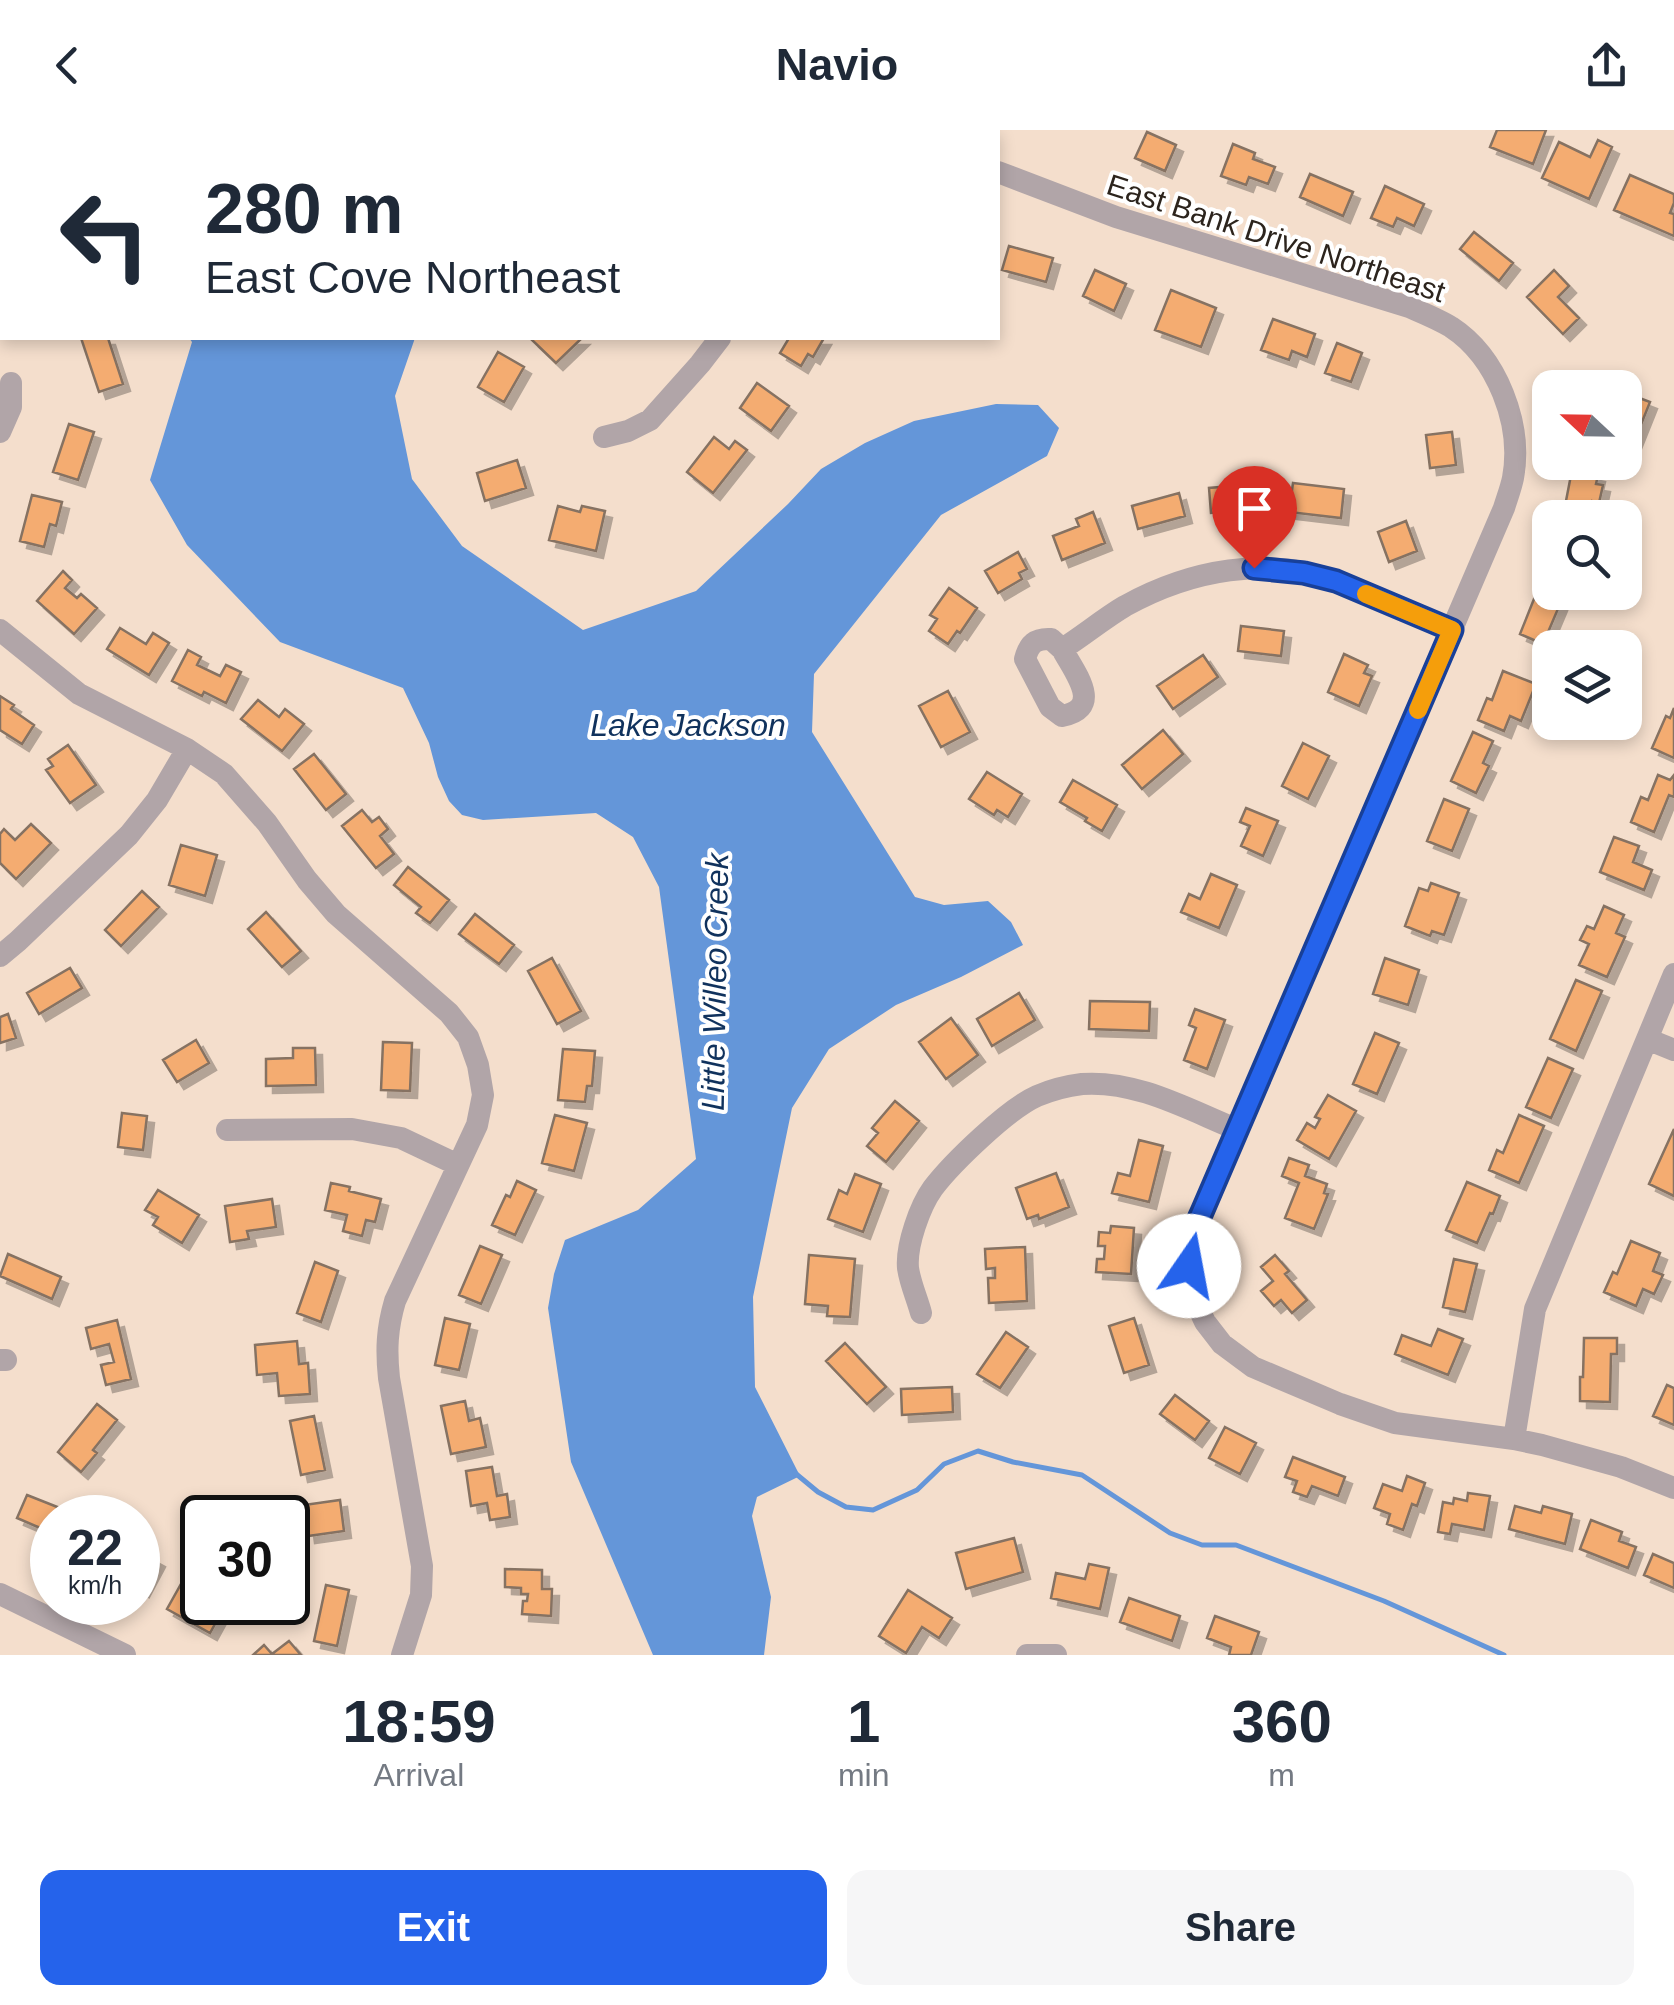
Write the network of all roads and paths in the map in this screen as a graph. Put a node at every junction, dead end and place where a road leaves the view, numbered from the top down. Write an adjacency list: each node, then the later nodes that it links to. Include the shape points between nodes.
1 (1000, 173): 7 (street, East Bank Drive Northeast, via 1116,217 1409,307 1472,344 1503,392 1514,474)
2 (718, 340): 5 (street, via 650,420)
3 (11, 383): 4 (street, via 11,407)
4 (0, 432)
5 (604, 437)
6 (0, 630): 9 (street, via 79,694)
7 (1452, 630): 8 (street, via 1336,581 1227,569 1124,606); 14 (street, East Bank Drive Northeast)
8 (1062, 650)
9 (187, 750): 10 (street, via 129,835); 16 (street, via 224,774 336,914 449,1012 468,1037 483,1095)
10 (0, 956)
11 (1674, 974): 12 (street)
12 (1647, 1039): 13 (street); 18 (street, via 1535,1309)
13 (1674, 1050)
14 (1236, 1129): 17 (street, via 1125,1087 1064,1086 1035,1097 984,1136 921,1208 908,1266); 18 (street, East Bank Drive Northeast, via 1193,1232 1189,1266 1193,1296 1222,1344 1253,1366 1395,1423)
15 (226, 1130): 16 (street, via 352,1129 401,1138)
16 (458, 1165): 22 (street, via 388,1325 389,1378 422,1566 421,1595)
17 (921, 1312)
18 (1514, 1439): 19 (street, East Bank Drive Northeast, via 1607,1462)
19 (1674, 1488)
20 (0, 1594): 21 (street)
21 (125, 1655)
22 (402, 1655)
23 (1026, 1655): 24 (street)
24 (1056, 1655)

